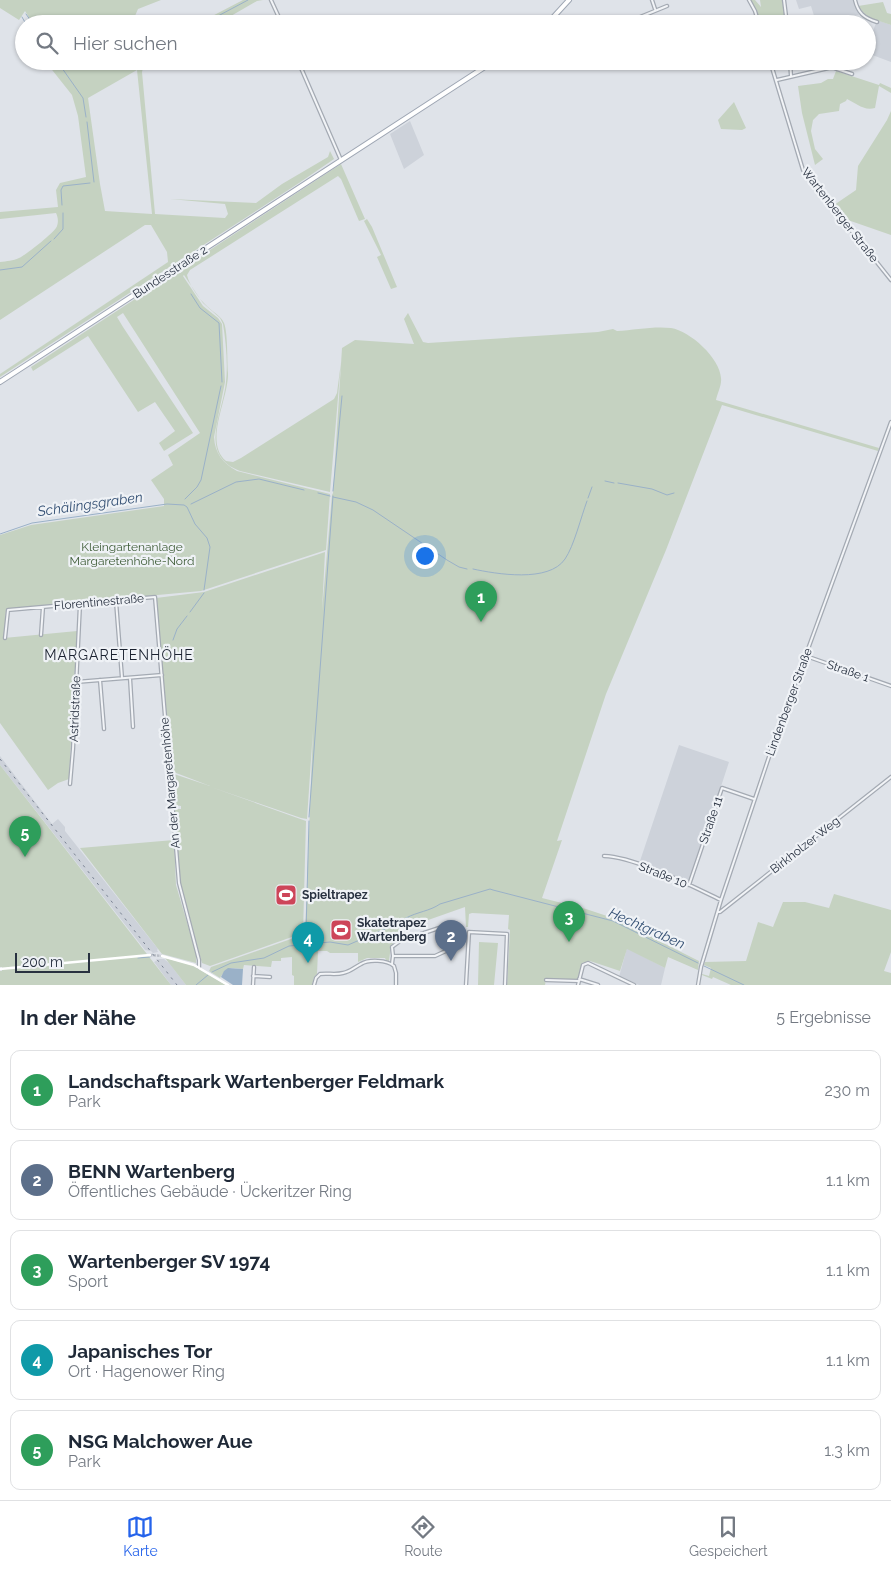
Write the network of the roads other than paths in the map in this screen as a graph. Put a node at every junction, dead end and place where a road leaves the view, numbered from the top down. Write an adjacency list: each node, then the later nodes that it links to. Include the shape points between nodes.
1 (271, 0): 9 (street)
2 (570, 0): 10 (main road)
3 (652, 0): 8 (street)
4 (749, 0): 12 (street)
5 (784, 0): 13 (street)
6 (855, 0): 14 (street)
7 (667, 6): 8 (street)
8 (656, 10): 11 (street)
9 (278, 15)
10 (556, 15)
11 (645, 15)
12 (756, 15)
13 (785, 15)
14 (862, 15)
15 (302, 70): 24 (street)
16 (480, 70): 24 (main road, Bundesstraße 2)
17 (773, 70): 23 (street, Wartenberger Straße)
18 (791, 70): 22 (street)
19 (823, 70): 22 (street)
20 (840, 70): 21 (street)
21 (852, 74)
22 (791, 76): 23 (street)
23 (776, 80): 25 (street, Wartenberger Straße, via 802,170)
24 (341, 161): 26 (main road, Bundesstraße 2)
25 (891, 280)
26 (0, 382)
27 (891, 422): 34 (street, Lindenberger Straße)
28 (155, 597): 29 (street, Florentinestraße); 35 (street, An der Margaretenhöhe)
29 (116, 600): 30 (street, Florentinestraße); 36 (street)
30 (80, 604): 31 (street, Florentinestraße); 39 (street, Astridstraße)
31 (43, 607): 32 (street, Florentinestraße); 33 (street, Florentinestraße, via 8,610)
32 (41, 635)
33 (5, 638)
34 (806, 656): 40 (street, Straße 1); 45 (street, Lindenberger Straße)
35 (162, 675): 37 (street); 56 (street, An der Margaretenhöhe, via 179,883)
36 (122, 678): 37 (street); 38 (street)
37 (130, 678): 41 (street)
38 (100, 680): 39 (street); 42 (street)
39 (76, 682): 44 (street, Astridstraße)
40 (891, 686)
41 (133, 726)
42 (104, 729)
43 (890, 778): 50 (street, Birkholzer Weg)
44 (70, 784)
45 (754, 799): 47 (street, Straße 11, via 722,788); 48 (street, Lindenberger Straße)
46 (604, 856): 47 (street, Straße 10, via 636,863)
47 (689, 885): 48 (street, Straße 10)
48 (721, 900): 49 (street, Lindenberger Straße)
49 (720, 903): 50 (street); 51 (street, Lindenberger Straße)
50 (726, 906): 51 (street, Birkholzer Weg)
51 (718, 912): 72 (street, Lindenberger Straße)
52 (150, 956): 58 (main road)
53 (162, 956): 56 (main road)
54 (393, 956): 54 (street, via 392,947 400,941 451,924 452,950 436,956); 55 (street)
55 (392, 964): 65 (street, via 368,961 342,974 322,973 316,977); 66 (street, via 396,970)
56 (199, 967): 63 (main road)
57 (254, 967): 59 (street)
58 (0, 969)
59 (253, 976): 60 (street); 64 (street)
60 (270, 977)
61 (546, 980): 62 (street)
62 (579, 980): 69 (street); 70 (street); 71 (street, via 583,965 588,963)
63 (228, 985)
64 (253, 985)
65 (314, 985)
66 (396, 985)
67 (466, 985): 68 (street, via 469,932 507,934)
68 (505, 985)
69 (578, 985)
70 (598, 985)
71 (632, 985)
72 (698, 985)

